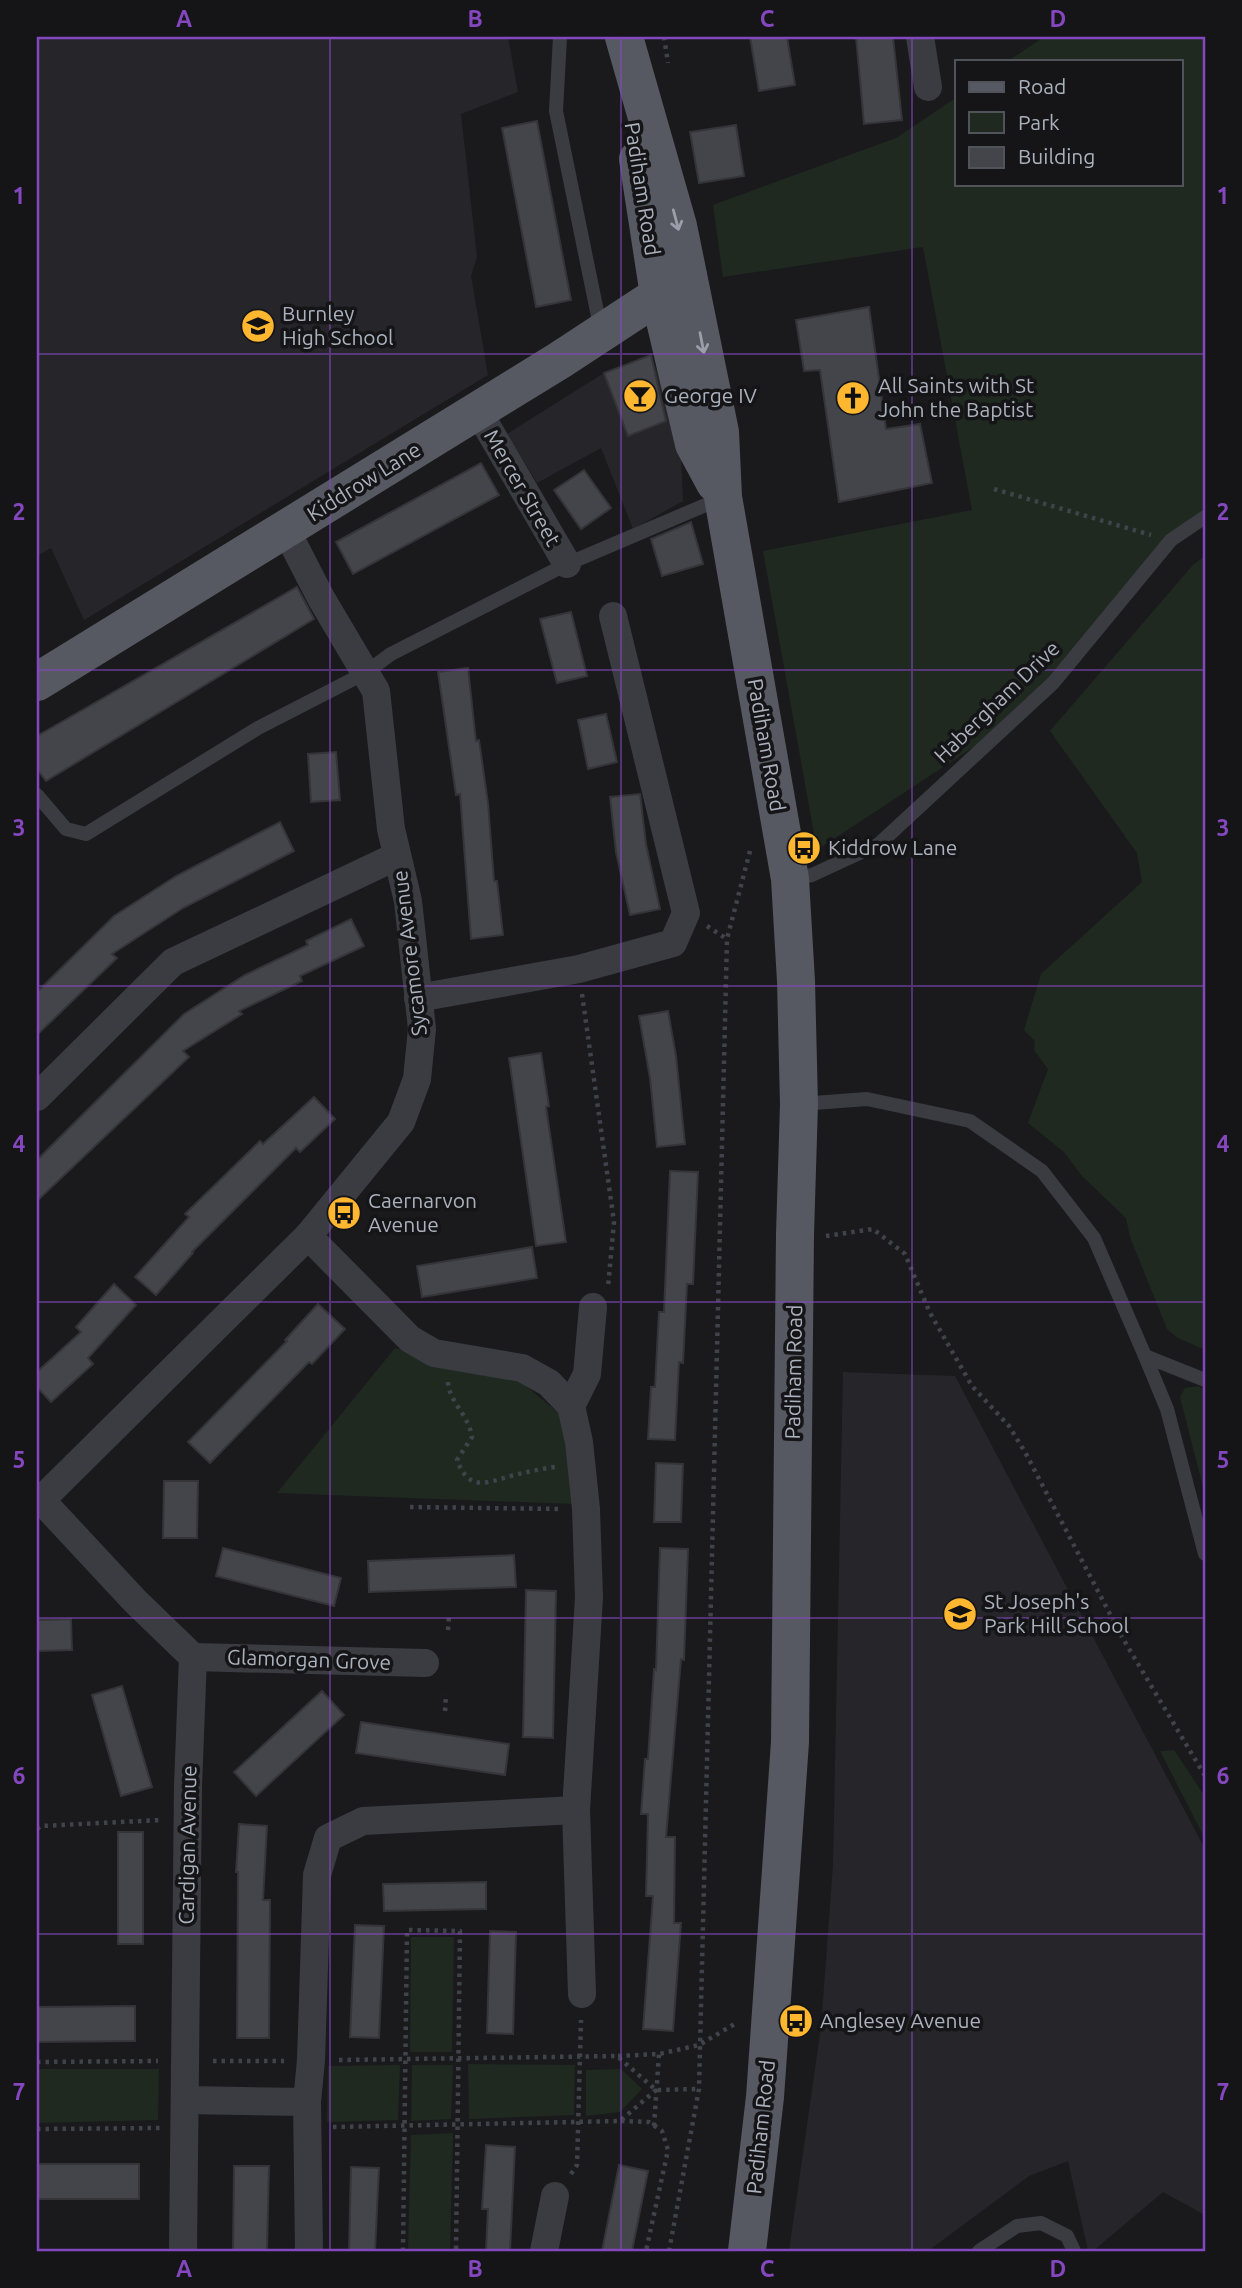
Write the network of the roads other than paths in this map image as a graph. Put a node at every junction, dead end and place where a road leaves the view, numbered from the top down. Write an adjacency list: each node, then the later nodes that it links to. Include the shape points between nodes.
1 (561, 37): 6 (lane, via 556,111)
2 (622, 37): 5 (main road, Padiham Road)
3 (920, 37): 4 (street)
4 (928, 87)
5 (673, 286): 6 (main road, Kiddrow Lane); 8 (main road, Padiham Road, via 694,444)
6 (601, 332): 7 (main road, Kiddrow Lane)
7 (478, 411): 10 (main road, Kiddrow Lane); 11 (street, Mercer Street)
8 (723, 497): 11 (lane); 17 (main road, Padiham Road)
9 (1205, 517): 17 (lane, Habergham Drive, via 1171,540 1053,683 879,844 813,875)
10 (286, 530): 13 (street, Sycamore Avenue); 14 (main road, Kiddrow Lane)
11 (567, 564): 13 (lane, via 391,654)
12 (613, 616): 18 (street, via 686,913 673,943 579,969)
13 (365, 673): 15 (lane, via 258,729 86,834 66,829); 16 (street, Sycamore Avenue, via 376,691)
14 (37, 682)
15 (37, 795)
16 (397, 856): 18 (street, Sycamore Avenue, via 408,901); 19 (street, via 173,962)
17 (790, 879): 20 (main road, Padiham Road)
18 (418, 998): 21 (street, Sycamore Avenue, via 422,1029 418,1079 401,1122)
19 (37, 1097)
20 (799, 1104): 23 (lane, via 867,1099 971,1121 1042,1171 1094,1238); 38 (main road, Padiham Road, via 790,1742 765,2097)
21 (308, 1236): 25 (street, via 410,1339 434,1353 522,1368 549,1383); 26 (street, Sycamore Avenue)
22 (593, 1307): 25 (street, via 587,1374)
23 (1145, 1356): 24 (lane); 27 (lane, via 1167,1409)
24 (1205, 1380)
25 (571, 1406): 30 (street, via 586,1509 589,1597)
26 (39, 1502): 28 (street)
27 (1205, 1554)
28 (193, 1657): 29 (street, Glamorgan Grove); 32 (street, Cardigan Avenue)
29 (425, 1663)
30 (576, 1810): 31 (street); 33 (street, via 363,1821 328,1838 317,1875)
31 (582, 1994)
32 (185, 2114): 33 (street); 35 (street, Cardigan Avenue)
33 (308, 2115): 36 (street)
34 (555, 2196): 37 (street)
35 (183, 2251)
36 (309, 2251)
37 (544, 2251)
38 (747, 2251)
39 (979, 2251): 40 (lane, via 1017,2226 1041,2223 1067,2236)
40 (1073, 2251)

